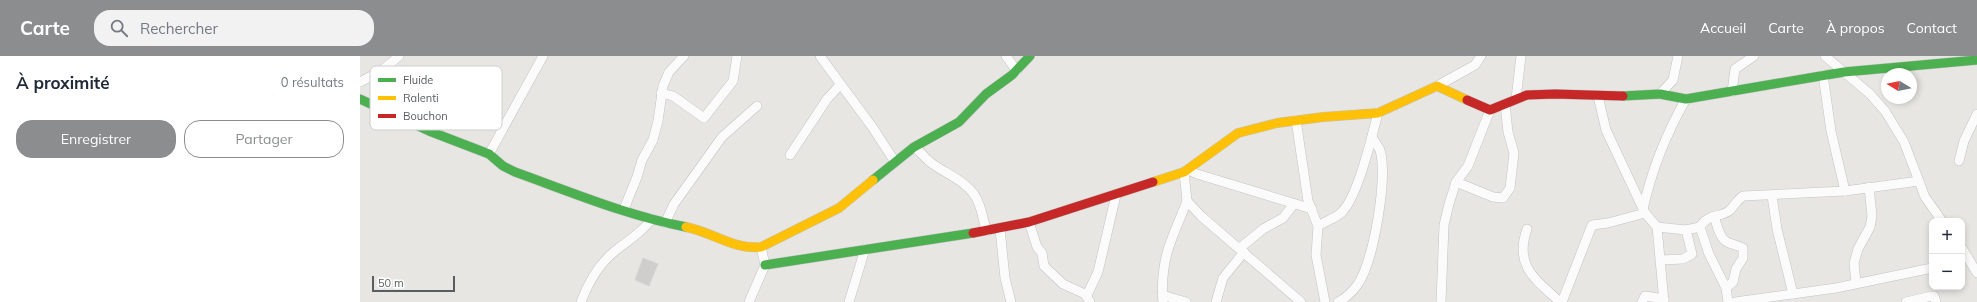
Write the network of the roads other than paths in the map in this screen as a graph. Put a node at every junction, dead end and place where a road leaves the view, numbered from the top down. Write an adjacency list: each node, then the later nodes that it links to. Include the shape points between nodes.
1 (399, 56): 14 (street)
2 (543, 56): 36 (street)
3 (684, 56): 23 (street, via 669,72)
4 (737, 56): 23 (street, via 732,81 704,118 673,96)
5 (820, 56): 20 (street)
6 (1006, 56): 15 (street)
7 (1030, 56): 15 (street)
8 (1481, 56): 21 (street, via 1475,65)
9 (1520, 56): 27 (street)
10 (1678, 56): 24 (street, via 1673,80)
11 (1754, 56): 22 (street, via 1735,69)
12 (1826, 56): 16 (street)
13 (1977, 60): 16 (street)
14 (387, 66)
15 (1017, 71): 40 (street, via 986,94 959,122)
16 (1844, 72): 17 (street); 46 (street, via 1885,111 1904,142)
17 (1823, 75): 22 (street); 49 (street, via 1831,131)
18 (370, 77): 19 (street)
19 (360, 82)
20 (840, 85): 42 (street, via 827,99); 44 (street)
21 (1437, 86): 32 (street); 33 (street)
22 (1732, 92): 28 (street)
23 (661, 93): 54 (street, via 658,121 652,140)
24 (1660, 94): 25 (street, via 1637,97); 28 (street)
25 (1598, 96): 27 (street, via 1555,94); 56 (street, via 1606,130)
26 (360, 99): 29 (street)
27 (1516, 99): 30 (street)
28 (1686, 99): 56 (street, via 1660,152)
29 (370, 103)
30 (1505, 104): 32 (street); 47 (street, via 1508,132 1514,153 1510,188 1503,198 1493,197)
31 (758, 106): 61 (street, via 722,137 674,204)
32 (1490, 110): 47 (street, via 1468,166)
33 (1378, 113): 35 (street); 39 (street)
34 (1976, 118): 43 (street, via 1964,141)
35 (1296, 120): 45 (street, via 1238,133); 55 (street, via 1308,201)
36 (502, 129)
37 (426, 130): 41 (street)
38 (501, 130): 41 (street)
39 (1372, 137): 62 (street, via 1367,158 1348,204 1342,211); 91 (street, via 1380,149 1383,184 1376,222 1365,269 1358,283)
40 (914, 147): 44 (street); 68 (street, via 974,195 981,208)
41 (488, 154): 54 (street, via 515,172)
42 (790, 155)
43 (1959, 161)
44 (895, 162): 69 (street, via 839,208)
45 (1186, 171): 50 (street); 52 (street); 53 (street)
46 (1919, 181): 48 (street); 58 (street, via 1925,197)
47 (1456, 182): 92 (street, via 1444,225)
48 (1869, 187): 49 (street); 77 (street, via 1872,216 1870,227 1858,249 1854,263)
49 (1844, 191): 51 (street)
50 (1116, 195): 60 (street); 81 (street, via 1098,272 1088,293)
51 (1772, 196): 57 (street, via 1743,196 1729,211); 79 (street, via 1777,229)
52 (1187, 201): 71 (street, via 1207,222); 80 (street, via 1170,242)
53 (1293, 204): 55 (street); 71 (street, via 1283,218 1263,229)
54 (624, 209): 59 (street)
55 (1312, 209): 62 (street)
56 (1644, 211): 63 (street); 93 (street, via 1608,223 1592,225)
57 (1714, 216): 64 (street, via 1704,221); 78 (street, via 1721,236 1726,242 1743,248 1733,282)
58 (1940, 218)
59 (652, 219): 61 (street); 83 (street, via 637,236 600,266 586,288)
60 (1029, 222): 65 (street); 81 (street, via 1035,243 1042,253 1044,266 1063,284)
61 (665, 223): 69 (street, via 690,228 745,247)
62 (1318, 226): 90 (street, via 1316,255)
63 (1657, 227): 67 (street); 72 (street)
64 (1700, 227): 67 (street); 78 (street, via 1709,254)
65 (1000, 229): 68 (street); 86 (street, via 1005,278)
66 (1527, 229): 93 (street, via 1522,243 1526,268)
67 (1686, 230): 72 (street, via 1692,254 1683,260)
68 (987, 231): 70 (street)
69 (761, 247): 74 (street)
70 (865, 249): 74 (street); 85 (street)
71 (1242, 250): 88 (street, via 1223,278); 89 (street)
72 (1661, 260): 82 (street)
73 (1966, 262): 76 (street)
74 (765, 265): 84 (street)
75 (1929, 269): 77 (street)
76 (1977, 273)
77 (1856, 283): 79 (street)
78 (1726, 288): 95 (street)
79 (1793, 294): 96 (street)
80 (1163, 298): 87 (street)
81 (1088, 300)
82 (1664, 300): 94 (street, via 1646,296)
83 (581, 302)
84 (749, 302)
85 (849, 302)
86 (1012, 302)
87 (1186, 302)
88 (1216, 302)
89 (1301, 302)
90 (1325, 302)
91 (1338, 302)
92 (1441, 302)
93 (1561, 302)
94 (1642, 302)
95 (1728, 302)
96 (1735, 302)
97 (1906, 302): 98 (street, via 1932,296)
98 (1936, 302)

